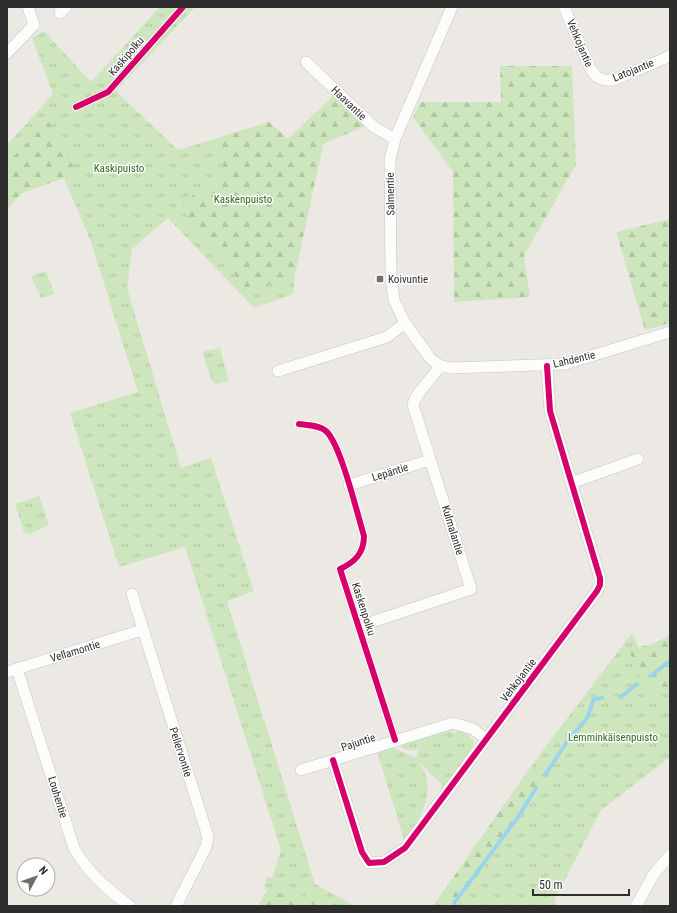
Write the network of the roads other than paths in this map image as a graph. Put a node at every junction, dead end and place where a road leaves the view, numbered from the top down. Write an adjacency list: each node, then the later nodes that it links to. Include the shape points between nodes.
1 (28, 7): 4 (street, via 34,25)
2 (452, 7): 8 (street, Salmentie)
3 (564, 7): 7 (street, Vehkojantie, via 590,68)
4 (7, 53)
5 (670, 56): 7 (street, Latojantie, via 614,80)
6 (306, 62): 8 (street, Haavantie, via 374,127)
7 (597, 77)
8 (395, 139): 9 (street, Salmentie, via 390,159 391,278 394,300)
9 (405, 323): 12 (street, Salmentie, via 430,358); 13 (street, via 387,337)
10 (670, 332): 11 (street, Lahdentie, via 565,364)
11 (547, 366): 12 (street, Lahdentie); 16 (street, Vehkojantie, via 550,411)
12 (446, 367): 15 (street, Kulmalantie, via 434,376 414,399 413,405)
13 (278, 371)
14 (638, 459): 16 (street)
15 (430, 460): 17 (street, Lepäntie); 19 (street, Kulmalantie, via 471,589)
16 (571, 483): 22 (street, Vehkojantie, via 600,585)
17 (349, 485)
18 (132, 594): 20 (street, Pellervontie)
19 (360, 626)
20 (142, 630): 21 (street, Vellamontie); 27 (street, Pellervontie, via 208,837 206,847)
21 (12, 670): 26 (street, Louhentie, via 74,848 81,861)
22 (486, 739): 23 (street, Pajuntie, via 473,729 453,723); 23 (street, Vehkojantie, via 405,848 384,862 369,863 362,852)
23 (333, 760): 24 (street, Pajuntie)
24 (301, 770)
25 (670, 855): 28 (street, via 654,874)
26 (130, 906)
27 (176, 906)
28 (636, 906)

